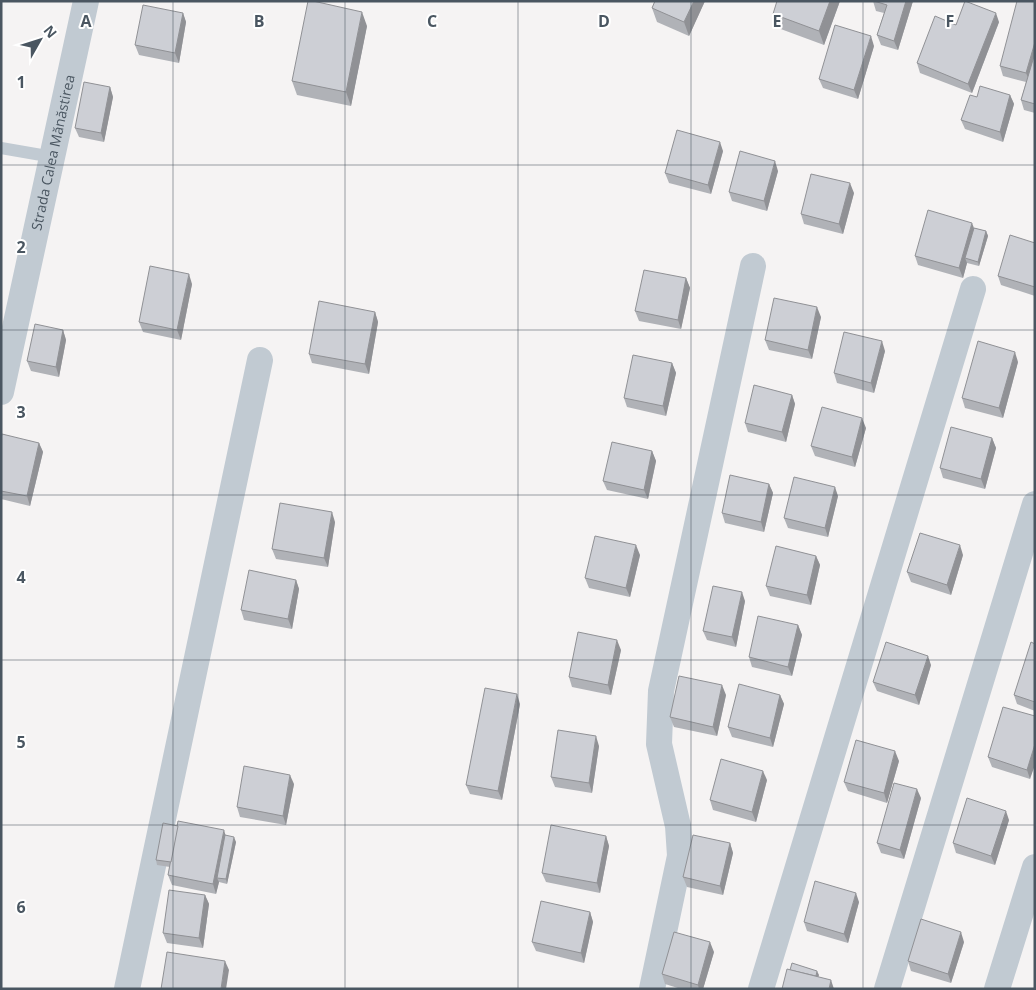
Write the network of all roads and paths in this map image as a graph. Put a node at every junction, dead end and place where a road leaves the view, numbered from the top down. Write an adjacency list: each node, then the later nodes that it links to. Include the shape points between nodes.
1 (86, 1): 3 (street, Strada Calea Mănăstirea)
2 (1, 148): 3 (lane)
3 (52, 157): 7 (street, Strada Calea Mănăstirea)
4 (753, 266): 11 (street, via 661,691 660,744 678,826 680,856)
5 (973, 289): 12 (street)
6 (260, 360): 10 (street)
7 (1, 392)
8 (1035, 504): 13 (street)
9 (1035, 867): 14 (street)
10 (127, 989)
11 (652, 989)
12 (761, 989)
13 (887, 989)
14 (997, 989)

